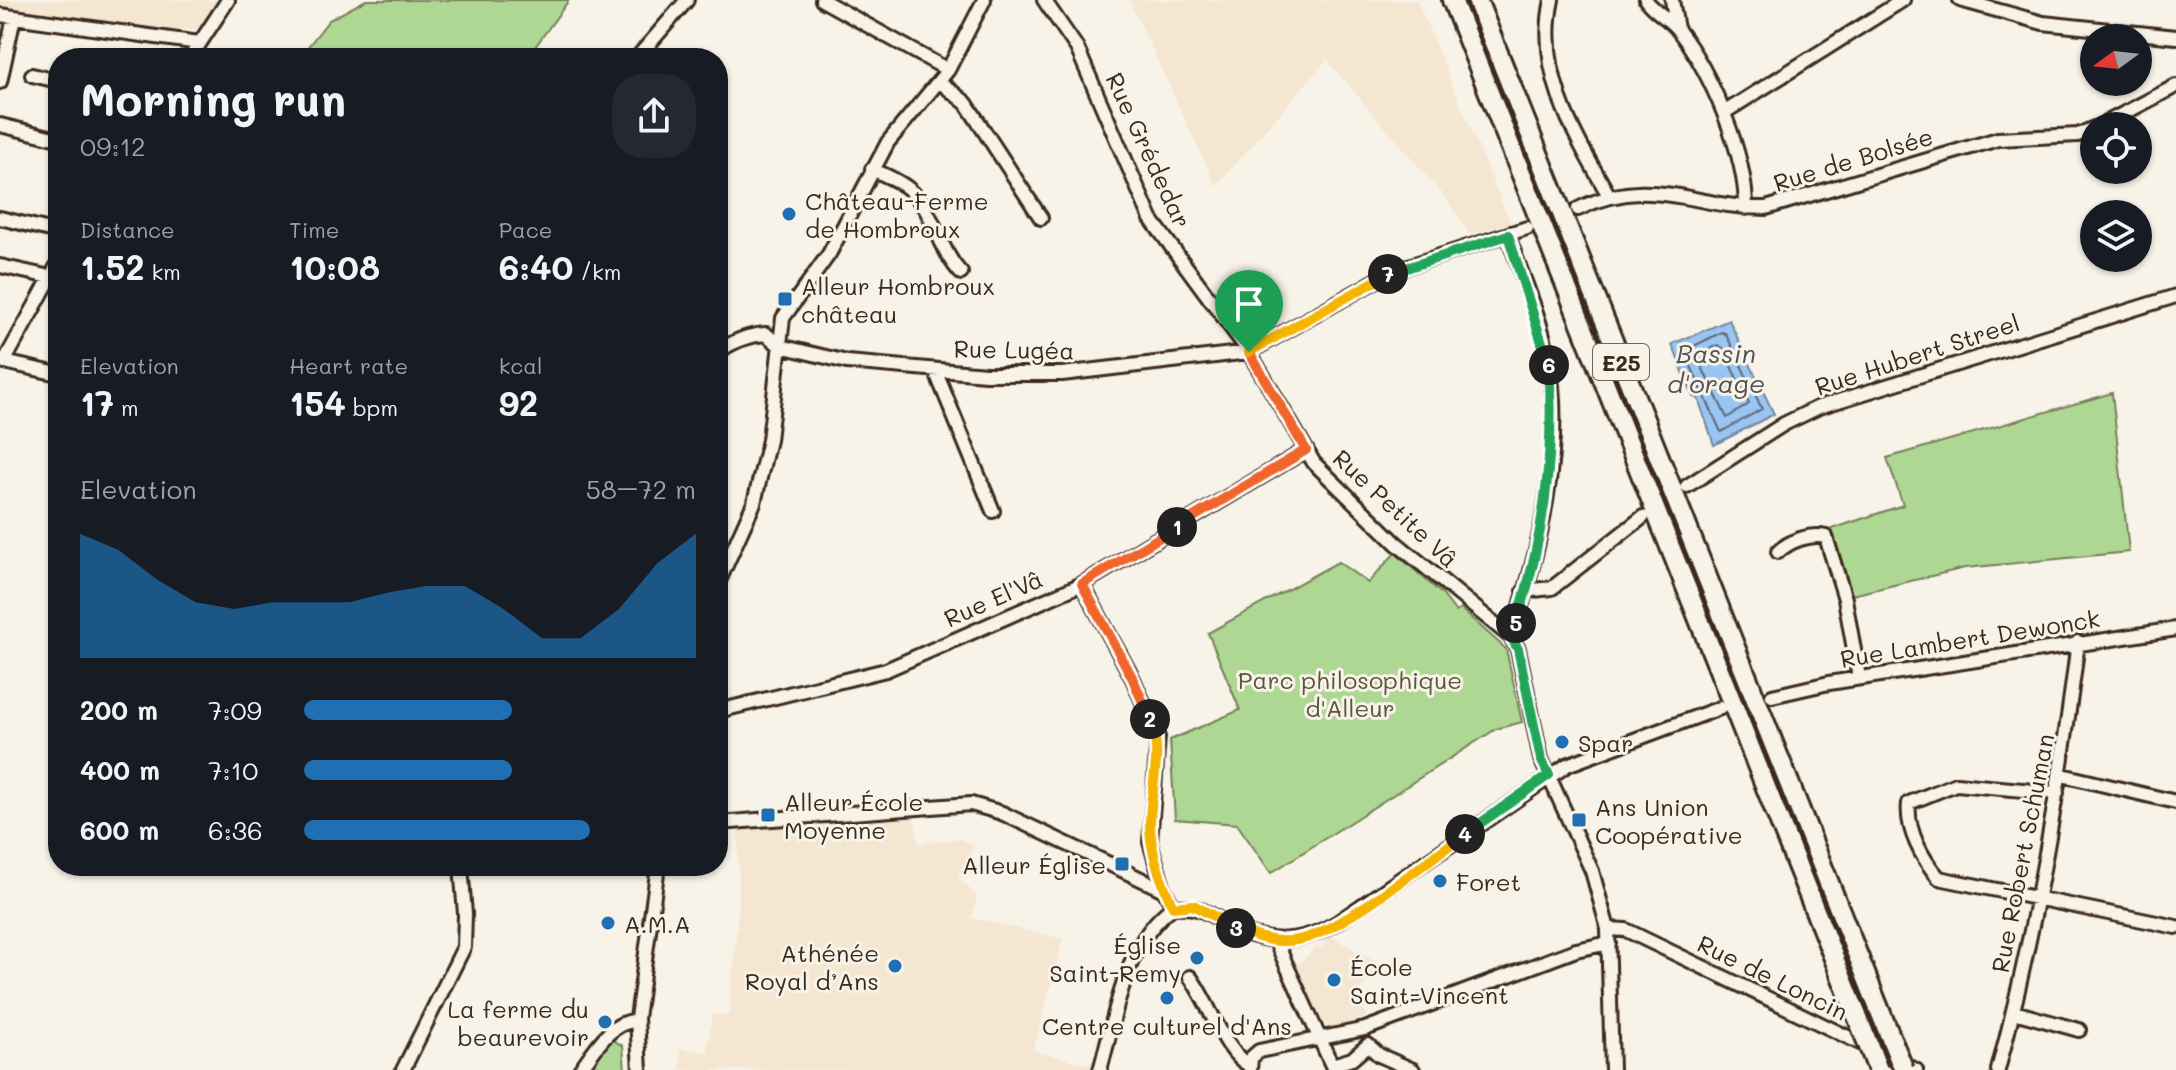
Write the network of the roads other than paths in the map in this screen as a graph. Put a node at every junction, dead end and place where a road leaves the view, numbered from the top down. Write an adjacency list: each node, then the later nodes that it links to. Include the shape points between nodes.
1 (228, 0): 17 (street)
2 (687, 0): 19 (street)
3 (822, 0): 20 (street)
4 (984, 0): 20 (street)
5 (1044, 0): 49 (street, Rue Grédedar, via 1077,48 1151,219)
6 (1452, 0): 96 (highway, E25, bridge)
7 (1477, 0): 97 (highway, E25, bridge)
8 (1552, 0): 32 (street, via 1549,52 1559,98)
9 (1646, 0): 15 (street)
10 (1672, 0): 15 (street)
11 (1903, 0): 26 (street)
12 (1960, 0): 16 (street, via 2043,23)
13 (0, 15): 14 (street)
14 (14, 17): 17 (street); 22 (street)
15 (1677, 29): 26 (street)
16 (2176, 37)
17 (199, 43): 18 (street)
18 (196, 48)
19 (646, 48)
20 (948, 70): 24 (street)
21 (32, 75): 23 (street)
22 (0, 79)
23 (48, 79)
24 (940, 82): 31 (street, via 888,142); 36 (street, via 966,103)
25 (2176, 86): 27 (street)
26 (1725, 112): 33 (street, via 1746,185)
27 (2127, 112)
28 (0, 125): 30 (street)
29 (2080, 134): 33 (street, Rue de Bolsée, via 1998,139 1766,208)
30 (48, 137)
31 (872, 169): 41 (street, via 909,188 920,200); 48 (street, via 829,254 783,318)
32 (1608, 194): 33 (street, Rue de Bolsée, via 1677,193); 34 (street, Rue de Bolsée)
33 (1746, 208)
34 (1578, 209)
35 (0, 218): 38 (street)
36 (1041, 218)
37 (1527, 228): 39 (street)
38 (48, 230)
39 (1508, 235): 49 (street, via 1393,271); 60 (street, via 1548,358 1552,409 1551,458)
40 (0, 266): 42 (street)
41 (961, 273)
42 (48, 277)
43 (48, 281): 50 (street)
44 (2176, 296): 54 (street, Rue Hubert Streel, via 1819,407)
45 (728, 340): 46 (street)
46 (732, 342): 47 (street); 48 (street, Rue Lugéa, via 766,334)
47 (728, 345)
48 (780, 346): 51 (street, Rue Lugéa, via 847,362); 58 (street, via 769,440 754,503)
49 (1249, 352): 51 (street, Rue Lugéa, via 1062,374); 53 (street, Rue Petite Vâ)
50 (2, 362): 52 (street)
51 (935, 370): 55 (street)
52 (48, 372)
53 (1306, 450): 59 (street, Rue El'Vâ); 62 (street, Rue Petite Vâ, via 1396,543)
54 (1687, 486)
55 (993, 511)
56 (1643, 517): 60 (street, via 1552,588)
57 (1778, 552): 64 (street, via 1805,538 1826,537 1845,599)
58 (728, 561)
59 (1082, 584): 67 (street, Rue El'Vâ, via 886,670); 75 (street, via 1158,737 1150,842)
60 (1524, 591): 62 (street)
61 (2176, 629): 63 (street, Rue Lambert Dewonck)
62 (1511, 637): 68 (street)
63 (2078, 642): 64 (street, Rue Lambert Dewonck); 69 (street, Rue Robert Schuman)
64 (1859, 678): 65 (street, Rue Lambert Dewonck)
65 (1772, 696)
66 (1720, 708): 68 (street)
67 (728, 709)
68 (1549, 775): 79 (street, via 1592,871); 80 (street, via 1338,922 1303,939)
69 (2062, 775): 70 (street, Rue Robert Schuman); 71 (street)
70 (2057, 793): 76 (street, Rue Robert Schuman); 76 (street, via 1956,784 1909,803 1908,816 1921,851 1939,878)
71 (2176, 802)
72 (728, 822): 75 (street, via 971,804 1002,813)
73 (462, 876): 90 (street, via 464,947)
74 (657, 876): 83 (street)
75 (1164, 890): 77 (street)
76 (2039, 897): 78 (street); 82 (street, Rue Robert Schuman)
77 (1173, 907): 80 (street, via 1193,905); 93 (street, via 1157,918 1131,961)
78 (2176, 927)
79 (1609, 936): 84 (street); 95 (street); 98 (street, Rue de Loncin, via 1626,930)
80 (1276, 942): 86 (street)
81 (1190, 977): 88 (street, via 1204,993 1234,1054)
82 (2014, 1012): 85 (street); 99 (street, Rue Robert Schuman)
83 (637, 1021): 91 (street, via 609,1033); 92 (street)
84 (1365, 1029): 86 (street); 87 (street)
85 (2079, 1030)
86 (1323, 1041): 88 (street, via 1259,1051); 89 (street)
87 (1368, 1045): 89 (street); 94 (street)
88 (1250, 1067)
89 (1333, 1068)
90 (403, 1070)
91 (580, 1070)
92 (640, 1070)
93 (1100, 1070)
94 (1413, 1070)
95 (1612, 1070)
96 (1878, 1070)
97 (1904, 1070)
98 (1916, 1070)
99 (1998, 1070)

